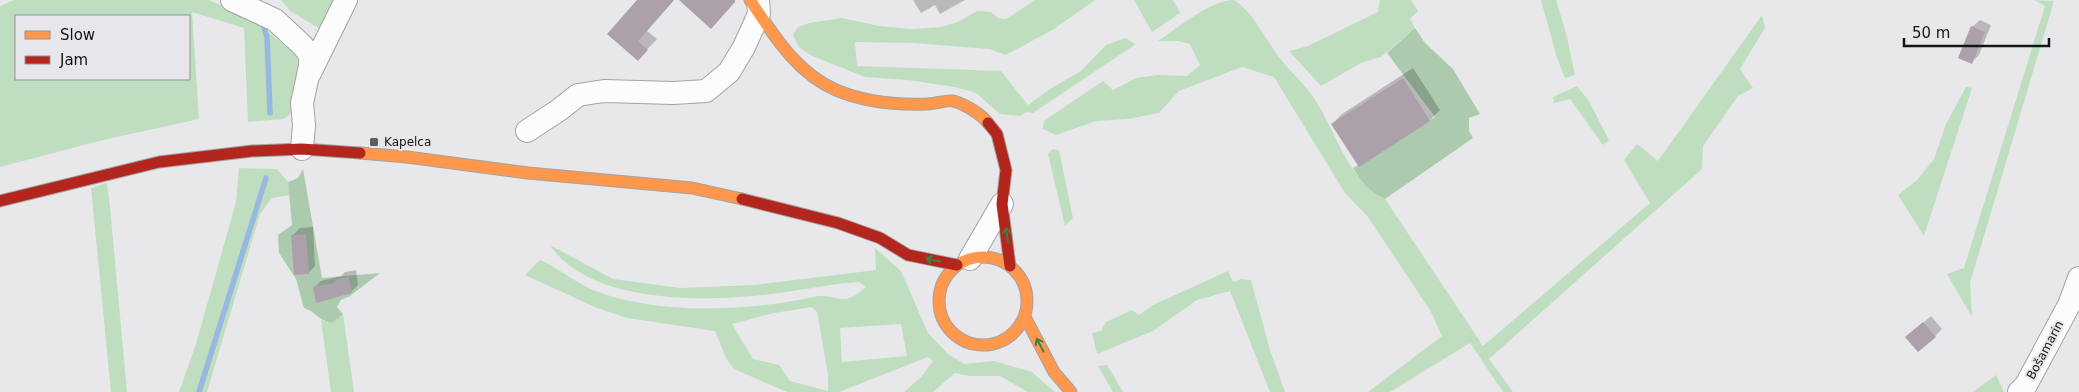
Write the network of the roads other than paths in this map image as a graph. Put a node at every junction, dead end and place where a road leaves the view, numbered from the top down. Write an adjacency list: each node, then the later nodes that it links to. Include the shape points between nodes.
1 (232, 0): 4 (street, via 275,20 302,45 310,55)
2 (346, 0): 4 (street)
3 (756, 5): 5 (street, via 744,47 729,72 706,91 604,91 578,95); 8 (street, via 781,46 806,71 835,90 869,101 927,104 952,101 985,119 997,134 1006,170)
4 (308, 77): 6 (street, via 302,104)
5 (527, 131)
6 (302, 149): 7 (street, via 159,162); 9 (street, via 692,188 838,223 880,238)
7 (0, 201)
8 (1002, 204): 10 (street); 11 (street, one-way to 8)
9 (908, 255): 10 (street, one-way to 9); 12 (street)
10 (964, 262): 11 (street, via 984,257 998,259); 15 (street, via 948,274)
11 (1010, 266): 16 (street, via 1026,289)
12 (918, 269)
13 (2079, 278): 22 (street, Bošamarin, via 2069,305 2026,385)
14 (927, 282): 15 (street)
15 (938, 300): 17 (street, via 944,324 952,334 980,346)
16 (1025, 317): 17 (street, via 1010,338); 20 (street, one-way to 16)
17 (998, 344): 18 (street)
18 (1014, 352)
19 (1038, 364): 20 (street)
20 (1054, 372): 21 (street)
21 (1071, 392)
22 (2019, 392)

